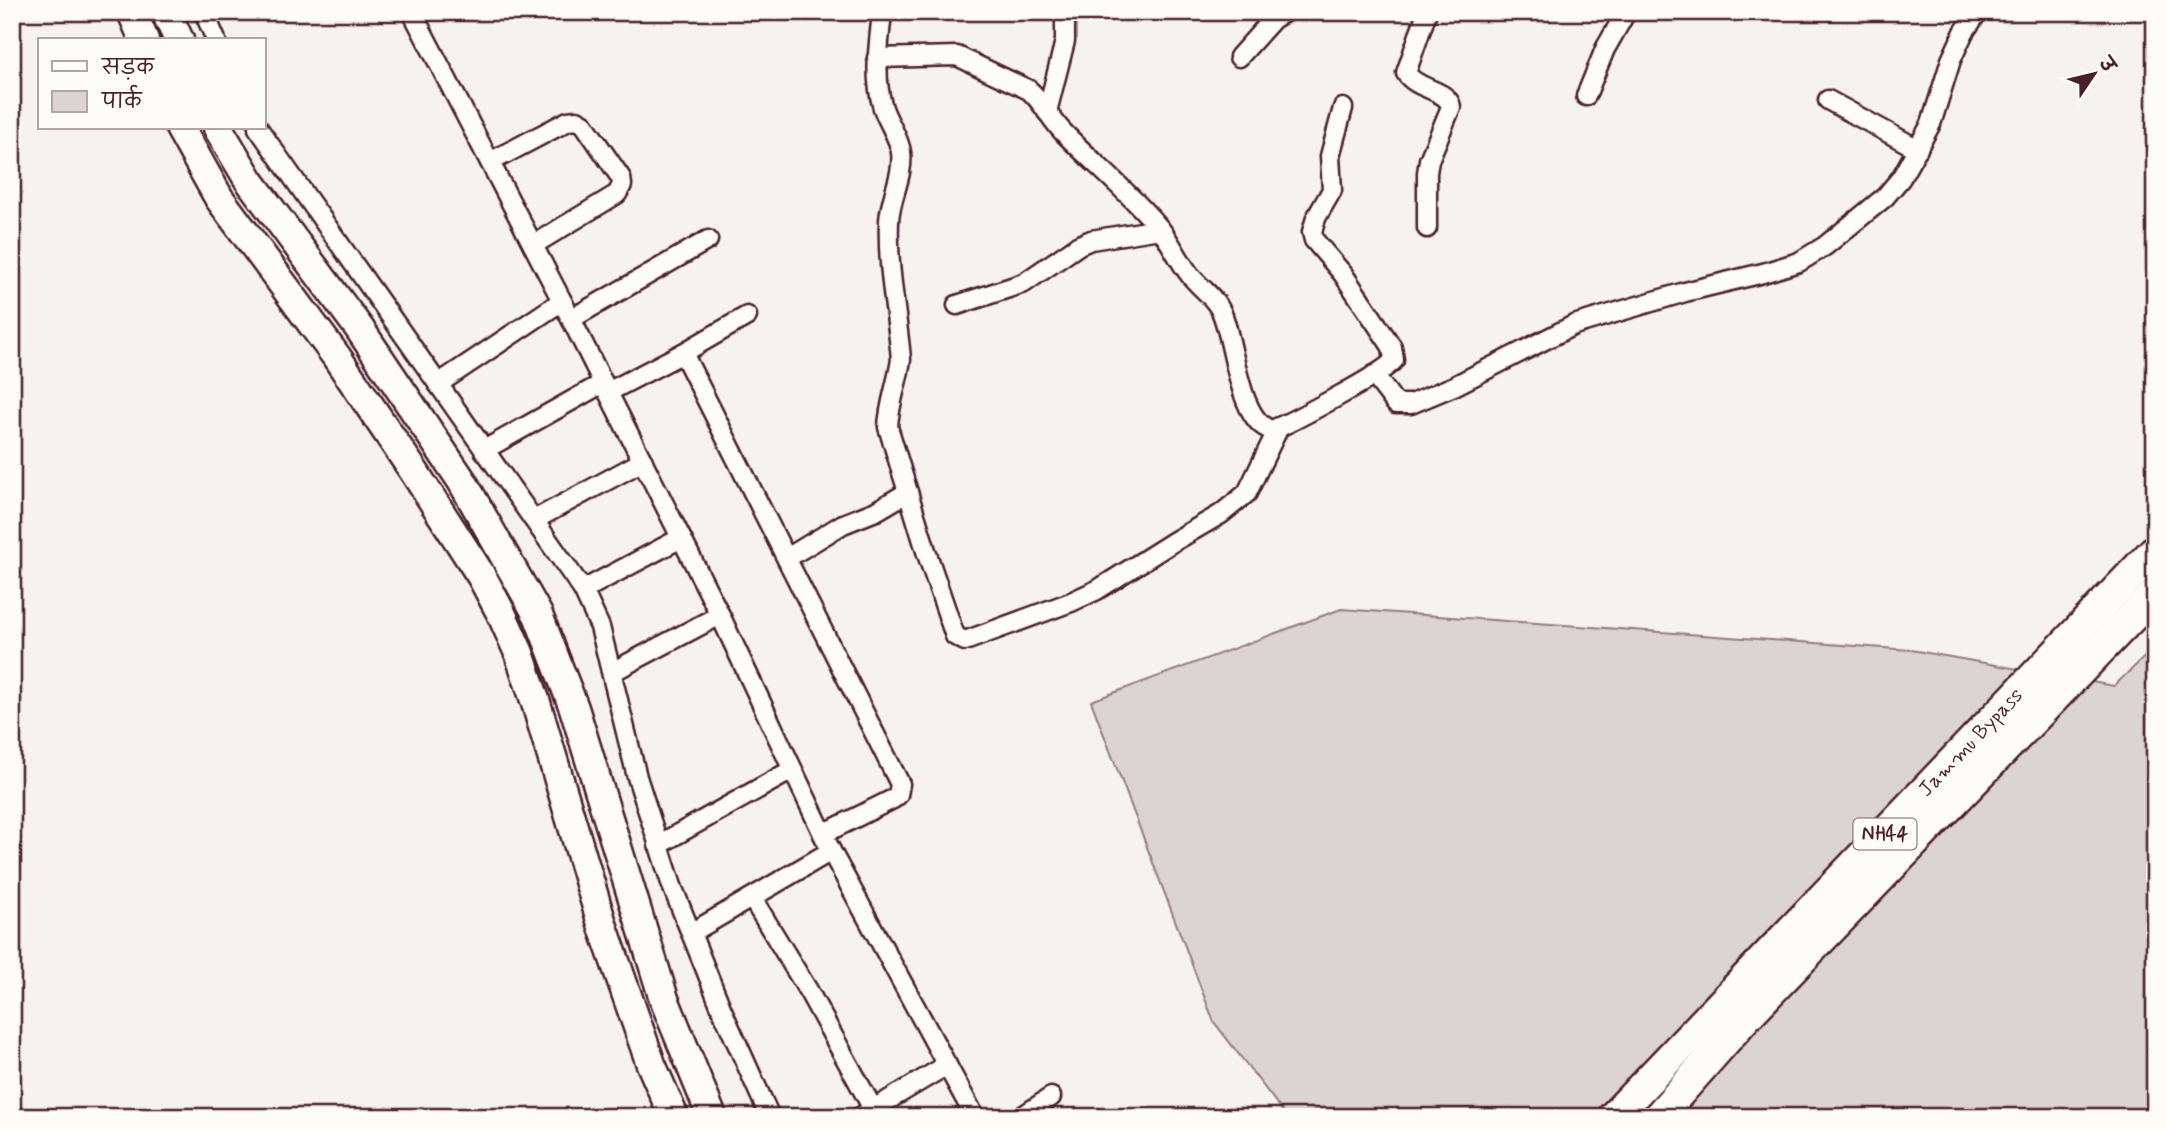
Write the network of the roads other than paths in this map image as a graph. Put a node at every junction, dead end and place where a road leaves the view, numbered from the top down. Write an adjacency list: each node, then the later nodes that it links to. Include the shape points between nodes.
1 (132, 12): 11 (main road)
2 (166, 12): 12 (main road)
3 (204, 12): 13 (street)
4 (882, 12): 15 (street)
5 (1065, 12): 19 (street, via 1065,41)
6 (1285, 12): 14 (street)
7 (1427, 12): 25 (street, via 1406,74 1451,102 1429,160)
8 (1626, 12): 16 (street)
9 (1978, 12): 23 (street, via 1951,60)
10 (417, 14): 24 (street)
11 (143, 38)
12 (178, 38)
13 (215, 38)
14 (1239, 57)
15 (877, 58): 19 (street, via 957,56 1029,90); 40 (street, via 883,108 901,152 888,239 901,359 888,427)
16 (1586, 96)
17 (1828, 100): 23 (street)
18 (1343, 107): 34 (street, via 1331,156 1332,190 1312,232 1318,248 1343,274 1392,347 1394,360)
19 (1047, 112): 26 (street)
20 (181, 130): 57 (main road, via 219,198 343,367 501,613 536,703 603,927)
21 (219, 130): 58 (main road, via 249,180 359,328 462,481 538,615 574,708 664,999)
22 (259, 130): 35 (street)
23 (1918, 149): 34 (street, via 1885,197 1799,262 1574,325 1411,404 1396,404)
24 (490, 162): 28 (street); 28 (street, via 577,120 621,178 617,194)
25 (1427, 228)
26 (1160, 229): 30 (street, via 1091,240 1024,283); 37 (street, via 1189,274 1220,309 1250,409 1266,428)
27 (708, 240): 32 (street)
28 (533, 245): 29 (street)
29 (562, 301): 32 (street); 35 (street)
30 (957, 305)
31 (747, 316): 33 (street)
32 (571, 319): 36 (street)
33 (683, 353): 36 (street); 44 (street)
34 (1374, 375): 37 (street)
35 (438, 384): 38 (street)
36 (605, 388): 38 (street); 39 (street)
37 (1279, 427): 40 (street, via 1247,493 1221,514 1097,590 965,640 952,629)
38 (484, 450): 41 (street)
39 (643, 461): 41 (street); 42 (street)
40 (903, 495): 44 (street)
41 (534, 520): 45 (street)
42 (681, 538): 45 (street); 47 (street)
43 (2155, 550): 62 (highway, Jammu Bypass / NH44)
44 (787, 558): 50 (street, via 900,783 898,795)
45 (583, 590): 48 (street, via 600,627)
46 (2155, 593): 63 (highway, Jammu Bypass / NH44, via 1756,1006)
47 (720, 615): 48 (street); 49 (street)
48 (612, 672): 51 (street)
49 (792, 770): 50 (street); 51 (street)
50 (827, 843): 52 (street); 54 (street)
51 (659, 845): 53 (street)
52 (752, 898): 53 (street); 56 (street, via 809,992)
53 (691, 933): 59 (street)
54 (947, 1065): 56 (street); 60 (street)
55 (1051, 1097): 61 (street)
56 (866, 1113)
57 (674, 1117)
58 (712, 1117)
59 (770, 1117)
60 (975, 1117)
61 (1021, 1117)
62 (1613, 1117)
63 (1658, 1117)

